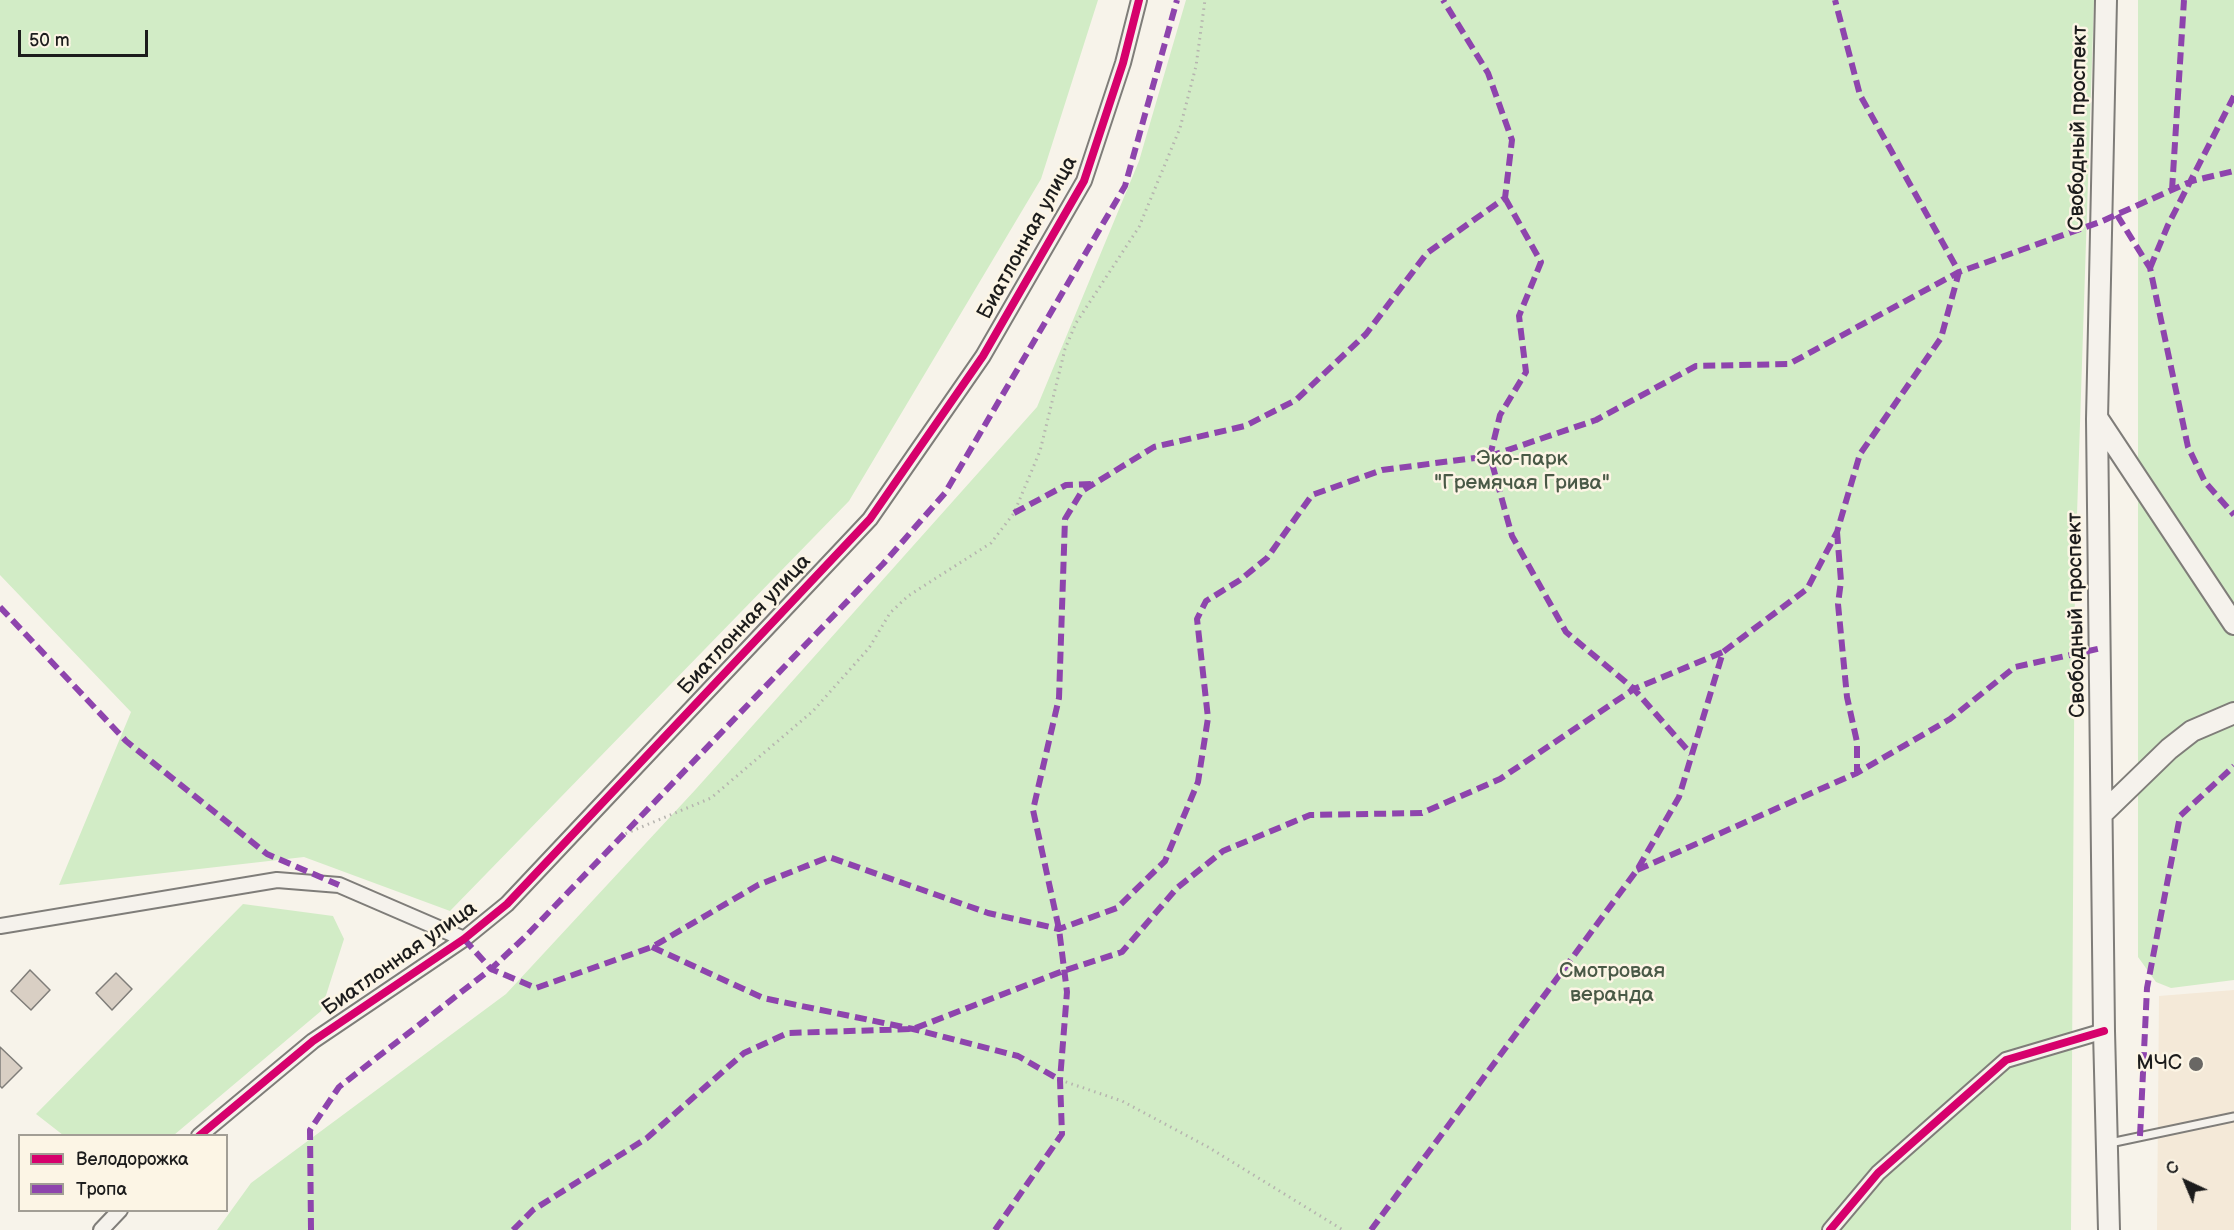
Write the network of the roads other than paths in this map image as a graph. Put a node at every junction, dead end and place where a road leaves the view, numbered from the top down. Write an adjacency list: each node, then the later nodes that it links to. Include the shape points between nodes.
1 (1139, 0): 8 (street, Биатлонная улица, via 1123,63 1084,181 983,357 907,468 870,519 507,904)
2 (2106, 0): 3 (main road, Свободный проспект)
3 (2097, 419): 4 (main road); 6 (main road, Свободный проспект)
4 (2234, 624)
5 (2234, 713): 6 (main road, via 2192,731 2176,743)
6 (2103, 814): 9 (main road, Свободный проспект)
7 (0, 926): 8 (street, via 276,880 339,885)
8 (464, 939): 11 (street, Биатлонная улица, via 313,1041)
9 (2104, 1031): 12 (main road, Свободный проспект); 15 (street, via 2006,1060 1878,1173)
10 (2234, 1117): 12 (lane)
11 (200, 1134)
12 (2108, 1143): 16 (main road, Свободный проспект)
13 (118, 1212): 14 (street)
14 (101, 1230)
15 (1830, 1230)
16 (2109, 1230)

